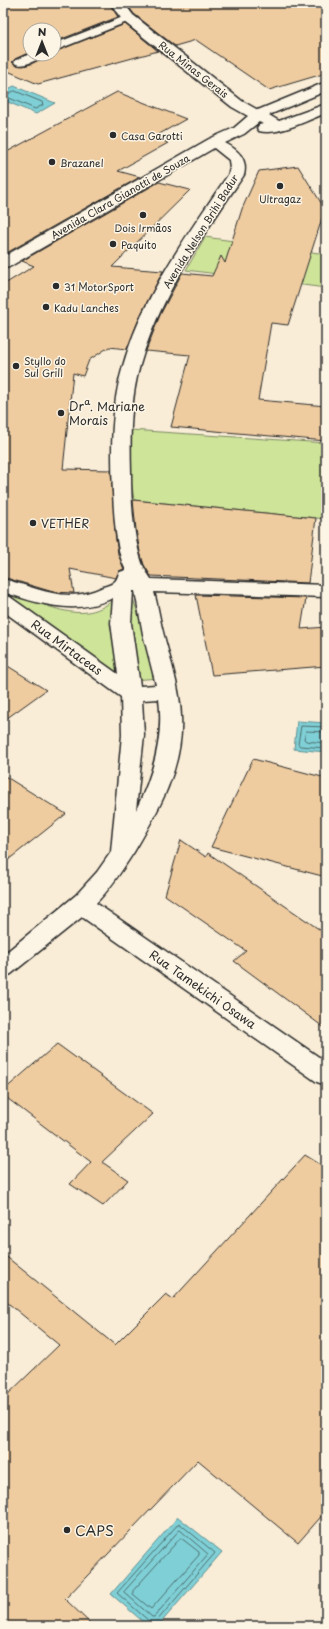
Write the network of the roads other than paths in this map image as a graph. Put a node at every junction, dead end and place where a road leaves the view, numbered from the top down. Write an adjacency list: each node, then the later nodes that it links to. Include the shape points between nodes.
1 (117, 3): 2 (street, Rua Minas Gerais)
2 (128, 18): 3 (lane); 6 (street, Rua Minas Gerais, via 237,104)
3 (62, 45)
4 (326, 86): 6 (street, Avenida Clara Gianotti de Souza)
5 (326, 108): 7 (street, Avenida Clara Gianotti de Souza)
6 (258, 115): 7 (street, Rua Minas Gerais); 8 (street, Avenida Clara Gianotti de Souza)
7 (278, 126): 8 (street, Avenida Clara Gianotti de Souza)
8 (239, 131): 9 (street, Avenida Clara Gianotti de Souza)
9 (214, 142): 10 (street, Avenida Clara Gianotti de Souza); 12 (street, Avenida Nelson Brihi Badur, via 239,162 239,168 160,295 132,363 127,390 121,459)
10 (3, 264)
11 (3, 585): 12 (street, via 60,602 78,602)
12 (133, 585): 13 (street); 15 (street, Avenida Nelson Brihi Badur, via 148,615); 16 (street, Avenida Nelson Brihi Badur, via 121,623)
13 (326, 591)
14 (3, 601): 16 (street, Rua Mirtaceas)
15 (167, 691): 16 (street); 17 (street, Avenida Nelson Brihi Badur, via 171,717 166,763 147,813)
16 (131, 694): 17 (street, Avenida Nelson Brihi Badur, via 133,735)
17 (120, 855): 18 (street, Avenida Nelson Brihi Badur, via 110,873)
18 (81, 904): 19 (street, Avenida Nelson Brihi Badur); 20 (street, Rua Tamekichi Osawa)
19 (3, 968)
20 (326, 1075)

